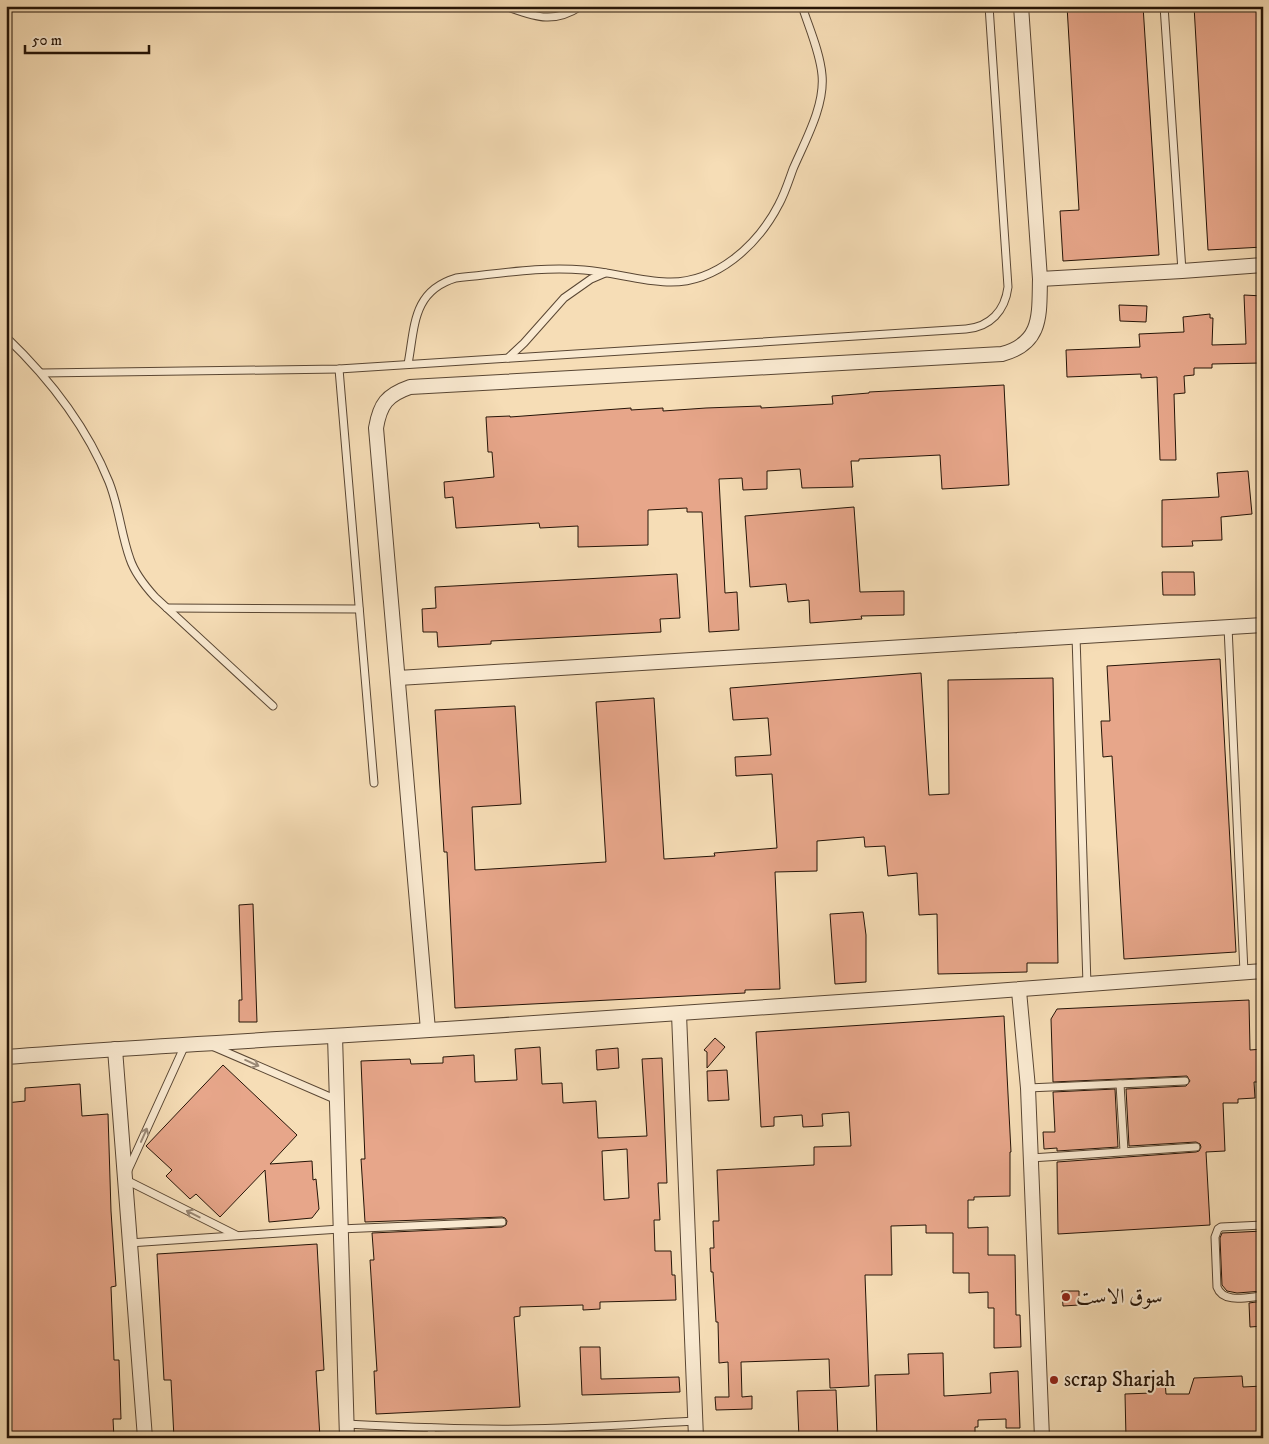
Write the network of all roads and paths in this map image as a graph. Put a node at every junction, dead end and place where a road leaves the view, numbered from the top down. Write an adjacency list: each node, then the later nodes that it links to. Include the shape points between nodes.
1 (505, 6): 2 (lane, via 548,18 564,15)
2 (581, 6)
3 (802, 6): 9 (lane, via 821,64 821,99 770,219 736,257 717,270 694,279 666,282)
4 (989, 6): 12 (lane, via 1008,287 1004,303 989,322 966,329)
5 (1021, 6): 10 (street)
6 (1164, 6): 8 (lane)
7 (1263, 265): 8 (street)
8 (1182, 271): 10 (street)
9 (606, 273): 12 (lane, via 564,298); 13 (lane, via 552,269 445,281 427,294 421,304)
10 (1040, 279): 21 (street, via 1038,322 1033,334 1025,344 1002,354 410,387 396,391 385,401 378,414 376,428)
11 (6, 337): 15 (lane)
12 (508, 358): 13 (lane)
13 (408, 364): 14 (lane)
14 (339, 369): 15 (lane); 17 (lane)
15 (42, 373): 16 (lane, via 72,412 97,454 112,492 130,560 146,586)
16 (167, 608): 17 (lane); 22 (lane)
17 (359, 609): 23 (lane)
18 (1263, 625): 19 (street)
19 (1228, 627): 20 (street); 25 (lane)
20 (1076, 636): 21 (street); 26 (lane)
21 (398, 678): 29 (street)
22 (273, 706)
23 (374, 783)
24 (1263, 971): 25 (street)
25 (1244, 972): 26 (street)
26 (1087, 985): 27 (street)
27 (1020, 991): 28 (street); 37 (street)
28 (679, 1014): 29 (street); 49 (street)
29 (428, 1030): 30 (street)
30 (334, 1036): 31 (street); 38 (street)
31 (207, 1044): 32 (street); 38 (lane, one-way to 38)
32 (185, 1045): 33 (street); 42 (lane, one-way to 32)
33 (115, 1049): 34 (street); 42 (street)
34 (6, 1057)
35 (1185, 1081): 36 (lane)
36 (1120, 1084): 37 (lane); 40 (lane)
37 (1028, 1088): 41 (street)
38 (337, 1100): 45 (street)
39 (1196, 1147): 40 (lane)
40 (1124, 1151): 41 (lane)
41 (1031, 1158): 55 (street)
42 (124, 1179): 46 (lane, one-way to 42); 47 (street)
43 (502, 1222): 45 (lane)
44 (1263, 1225): 48 (lane, via 1221,1227 1215,1237 1220,1294 1227,1298)
45 (340, 1229): 46 (lane); 51 (street)
46 (236, 1236): 47 (lane)
47 (129, 1243): 52 (street)
48 (1263, 1296)
49 (695, 1420): 50 (lane, via 529,1429); 54 (street)
50 (431, 1428): 51 (lane); 53 (lane)
51 (347, 1431)
52 (144, 1438)
53 (432, 1438)
54 (696, 1438)
55 (1042, 1438)

